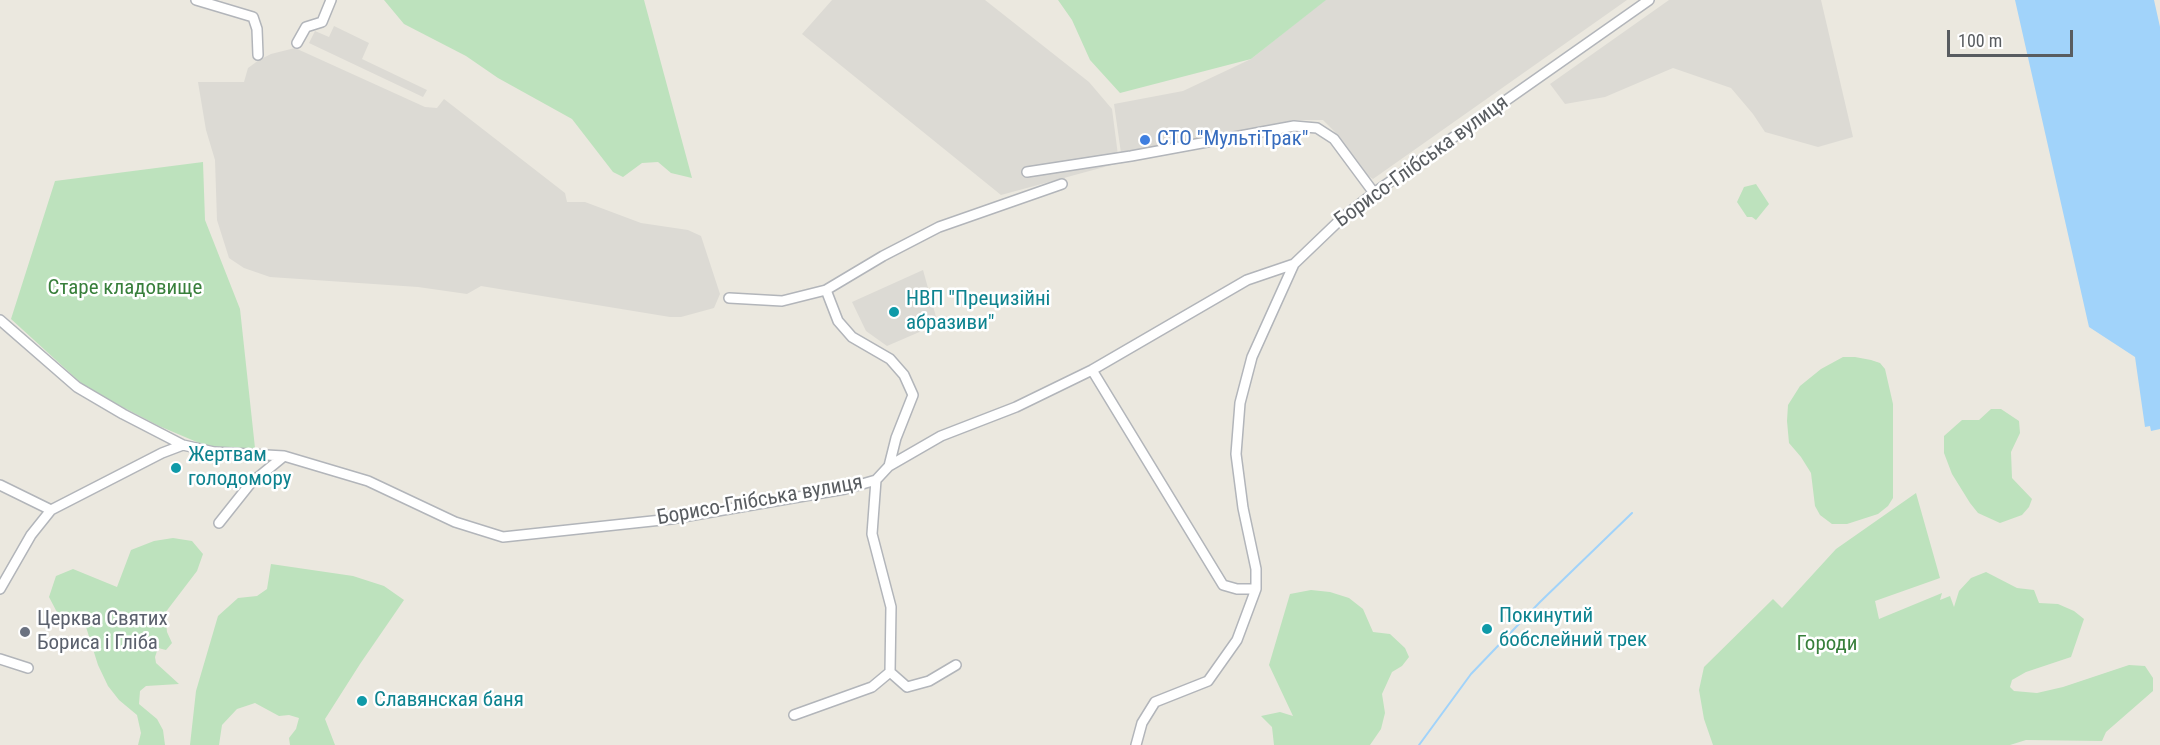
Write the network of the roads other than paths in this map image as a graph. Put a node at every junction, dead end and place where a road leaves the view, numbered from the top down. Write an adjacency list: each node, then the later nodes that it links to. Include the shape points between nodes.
1 (196, 0): 5 (street, via 253,17)
2 (331, 0): 4 (street, via 322,22 306,27)
3 (1649, 0): 8 (street, Борисо-Глібська вулиця)
4 (297, 44)
5 (258, 55)
6 (1028, 172): 8 (street, via 1294,126 1317,128 1334,139)
7 (1062, 184): 10 (street, via 939,226)
8 (1374, 193): 9 (street, Борисо-Глібська вулиця)
9 (1294, 264): 13 (street, Борисо-Глібська вулиця, via 1247,280); 22 (street, via 1252,357 1240,403 1236,454)
10 (826, 290): 11 (street, via 782,301); 16 (street, via 838,321 852,337 890,358 913,395)
11 (729, 298)
12 (0, 320): 14 (street, Борисо-Глібська вулиця, via 77,387)
13 (1092, 370): 16 (street, Борисо-Глібська вулиця, via 1016,407 941,436); 22 (street, via 1222,585)
14 (183, 445): 15 (street, Борисо-Глібська вулиця, via 214,452); 19 (street)
15 (285, 456): 17 (street, Борисо-Глібська вулиця, via 368,481 455,522 503,537 671,519 845,489); 20 (street, via 250,484)
16 (889, 466): 17 (street, Борисо-Глібська вулиця)
17 (876, 480): 26 (street, via 872,534 891,607)
18 (0, 485): 19 (street)
19 (51, 510): 21 (street, via 31,535)
20 (219, 523)
21 (0, 588)
22 (1256, 589): 28 (street, via 1237,640 1208,681 1155,702 1142,723)
23 (0, 659): 25 (street)
24 (956, 665): 26 (street, via 929,681 907,687)
25 (28, 668)
26 (890, 672): 27 (street, via 872,687)
27 (794, 715)
28 (1136, 745)

